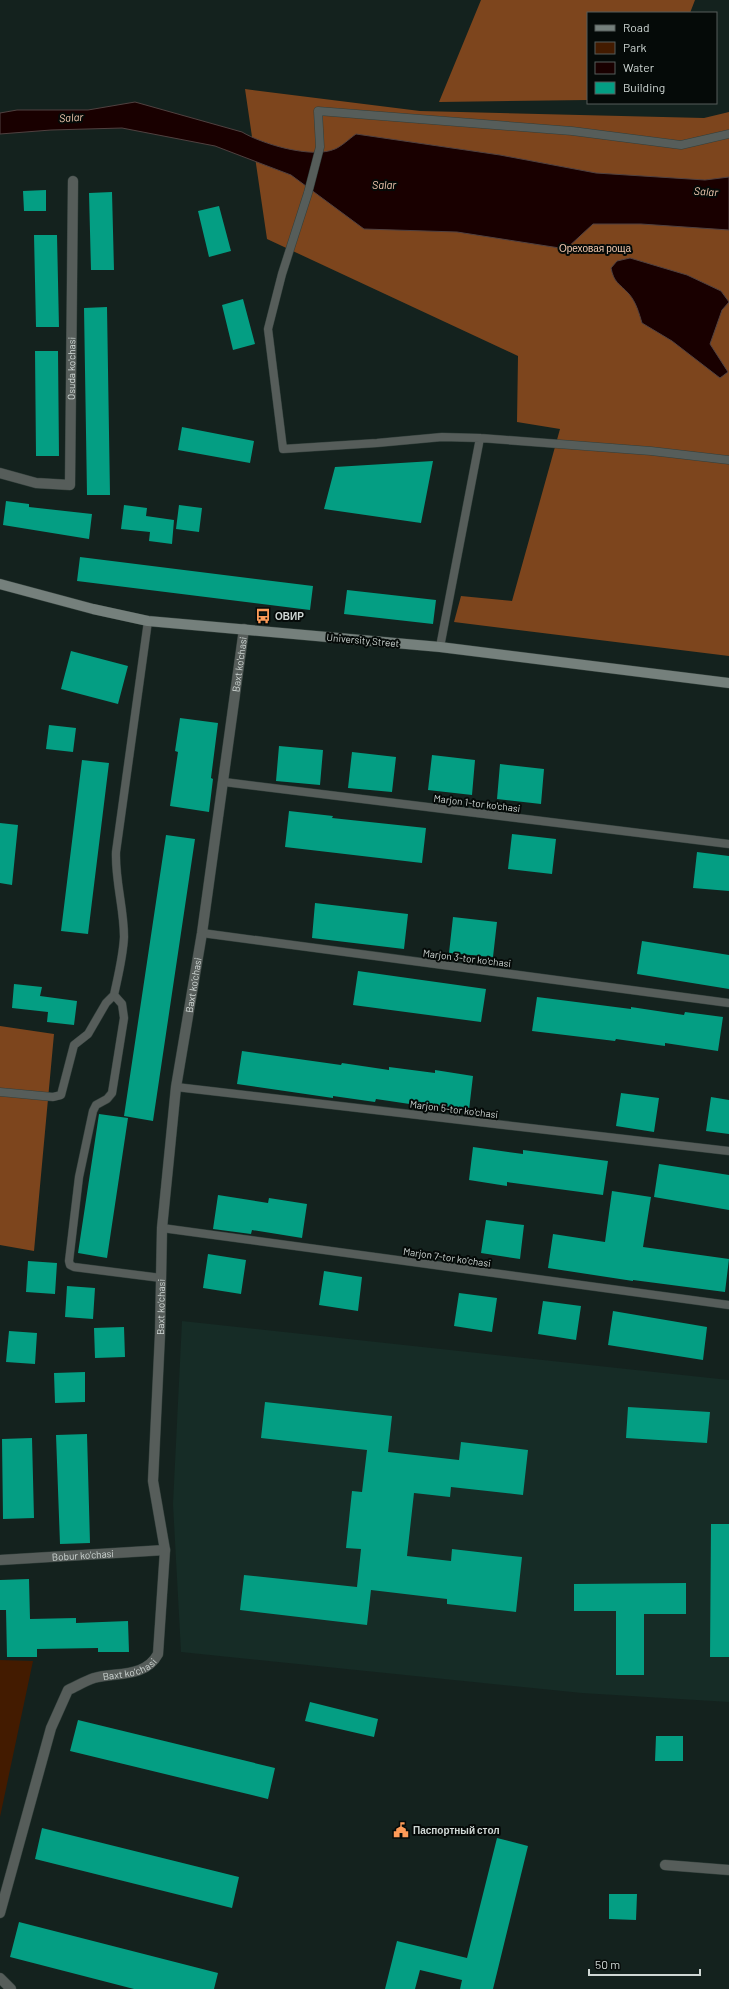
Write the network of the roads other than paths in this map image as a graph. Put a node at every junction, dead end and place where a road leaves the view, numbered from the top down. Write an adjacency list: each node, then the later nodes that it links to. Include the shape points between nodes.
1 (729, 134): 3 (lane, via 681,145 572,131 318,111 320,147 268,329 283,449 442,437)
2 (73, 181): 5 (street, Osuda ko'chasi, via 70,485 36,483)
3 (480, 438): 4 (lane, via 651,451); 9 (lane)
4 (729, 460)
5 (0, 473)
6 (0, 584): 7 (main road, University Street)
7 (148, 621): 8 (main road, University Street); 14 (lane, via 116,852 115,868 124,937)
8 (244, 629): 9 (main road, University Street); 11 (street, Baxt ko'chasi)
9 (440, 647): 10 (main road, University Street)
10 (729, 683)
11 (224, 782): 12 (lane, Marjon 1-tor ko'chasi); 13 (street, Baxt ko'chasi)
12 (729, 844)
13 (202, 933): 15 (lane, Marjon 3-tor ko'chasi); 16 (street, Baxt ko'chasi)
14 (114, 995): 17 (lane, via 106,1003 88,1034 74,1045 60,1095 53,1097); 20 (lane, via 122,1004 124,1018 112,1093 96,1105 94,1111 79,1177 69,1261 74,1267)
15 (729, 1003)
16 (176, 1087): 18 (lane, Marjon 5-tor ko'chasi); 19 (street, Baxt ko'chasi)
17 (0, 1092)
18 (729, 1151)
19 (162, 1228): 20 (street, Baxt ko'chasi); 21 (lane, Marjon 7-tor ko'chasi)
20 (161, 1278): 22 (street, Baxt ko'chasi, via 153,1481)
21 (729, 1305)
22 (165, 1550): 23 (street, Bobur ko'chasi); 26 (street, Baxt ko'chasi, via 158,1654 150,1665 139,1671 93,1678 68,1690 51,1728)
23 (0, 1560)
24 (666, 1865): 25 (street)
25 (729, 1870)
26 (0, 1913)
27 (0, 1978): 28 (street)
28 (12, 1989)

